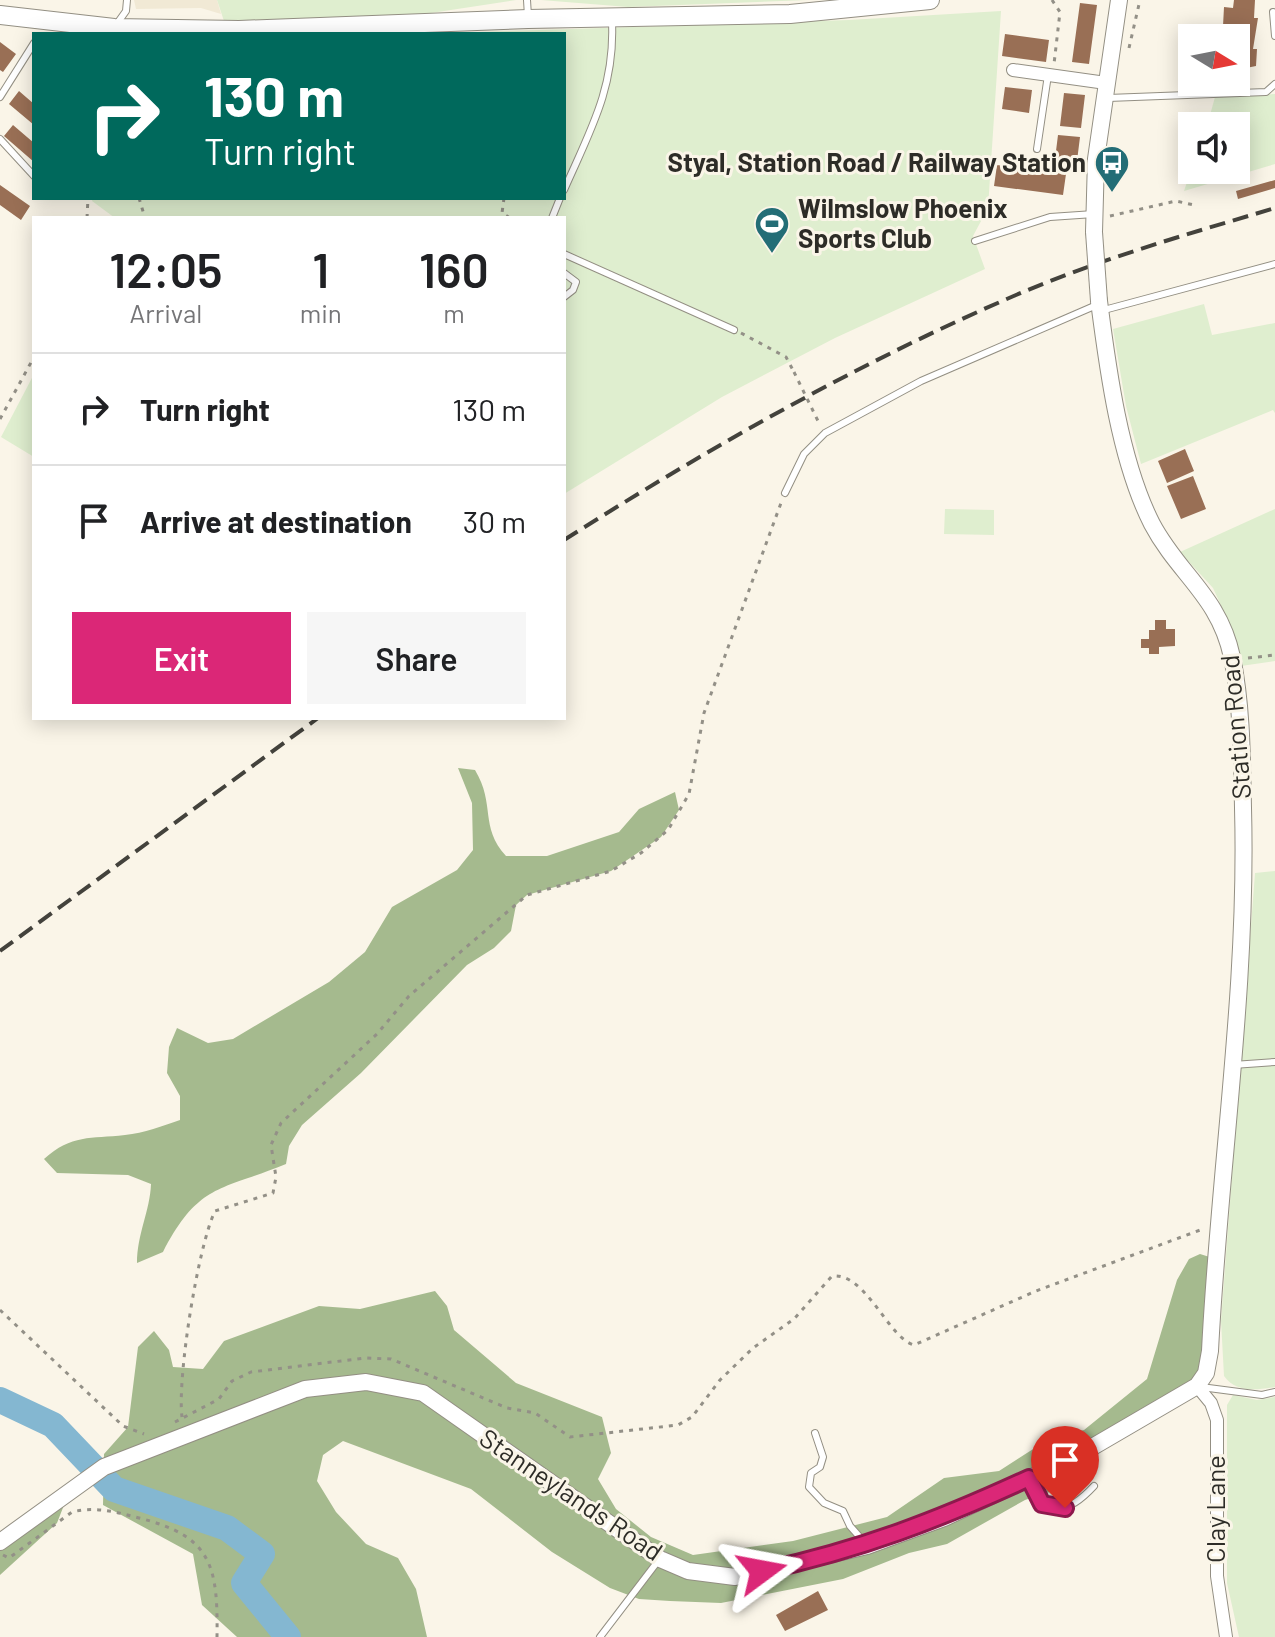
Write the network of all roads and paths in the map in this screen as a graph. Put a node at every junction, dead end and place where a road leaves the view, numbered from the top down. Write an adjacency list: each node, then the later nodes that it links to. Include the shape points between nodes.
1 (127, 0): 12 (lane)
2 (930, 0): 6 (main road)
3 (1052, 0): 17 (path, via 1060,12)
4 (1119, 0): 19 (street, Station Road)
5 (1140, 0): 15 (path)
6 (823, 6): 10 (main road)
7 (528, 9): 10 (main road); 12 (main road, via 239,30)
8 (1273, 12): 13 (lane)
9 (0, 15): 11 (main road)
10 (612, 18): 24 (lane, via 611,73 604,101)
11 (43, 28): 12 (main road)
12 (113, 31)
13 (1275, 36)
14 (32, 46): 20 (lane)
15 (1127, 56)
16 (1013, 70): 17 (street)
17 (1050, 75): 19 (street); 22 (lane)
18 (1275, 84): 19 (lane, via 1266,92 1121,99)
19 (1105, 90): 26 (street, Station Road)
20 (0, 97)
21 (0, 139): 23 (lane)
22 (1037, 149)
23 (32, 174)
24 (566, 186)
25 (1194, 205): 26 (path, via 1176,201)
26 (1094, 221): 27 (lane, via 1050,217); 32 (street, Station Road, bridge)
27 (975, 241)
28 (566, 255): 33 (lane)
29 (1275, 264): 32 (lane)
30 (566, 274): 31 (lane, via 576,282)
31 (566, 295)
32 (1099, 305): 37 (lane, via 921,381 825,433 804,454); 39 (street, Station Road, via 1115,400 1150,519 1221,618)
33 (734, 330): 36 (path, bridge, via 786,357)
34 (32, 361): 35 (path)
35 (0, 419)
36 (819, 423)
37 (785, 493): 47 (path, via 704,713 689,794 668,830 624,864 527,895 409,996 377,1034 281,1123 271,1145 277,1184 273,1193 220,1206 213,1216 190,1320 180,1389)
38 (1275, 655): 39 (path)
39 (1232, 659): 41 (street, Station Road, via 1241,735 1245,873)
40 (1275, 1062): 41 (lane)
41 (1233, 1065): 42 (street, Station Road)
42 (1218, 1228): 44 (street, Station Road, via 1210,1351); 46 (path, via 1190,1232 1138,1252 914,1345 904,1341 866,1295 845,1278 832,1276 794,1319 753,1348 692,1417 678,1425 570,1437 535,1413)
43 (0, 1310): 49 (path, via 123,1426)
44 (1197, 1386): 45 (lane); 50 (street, Stanneylands Road); 57 (street, Clay Lane, via 1217,1420 1217,1576)
45 (1275, 1392)
46 (493, 1401)
47 (182, 1417)
48 (815, 1433): 53 (lane, via 823,1457 811,1473 809,1487 824,1503 843,1511)
49 (155, 1439)
50 (1029, 1478): 51 (lane, via 1042,1504 1050,1508 1078,1504); 53 (street, Stanneylands Road)
51 (1094, 1486)
52 (1, 1542): 54 (street, Stanneylands Road, via 104,1467 305,1389 344,1383 400,1386 423,1393); 55 (path, via 9,1558 72,1512 98,1508 178,1529 199,1544 208,1560)
53 (867, 1546): 54 (street, Stanneylands Road, via 735,1577 688,1571)
54 (660, 1559): 56 (lane)
55 (217, 1637)
56 (600, 1637)
57 (1226, 1637)

